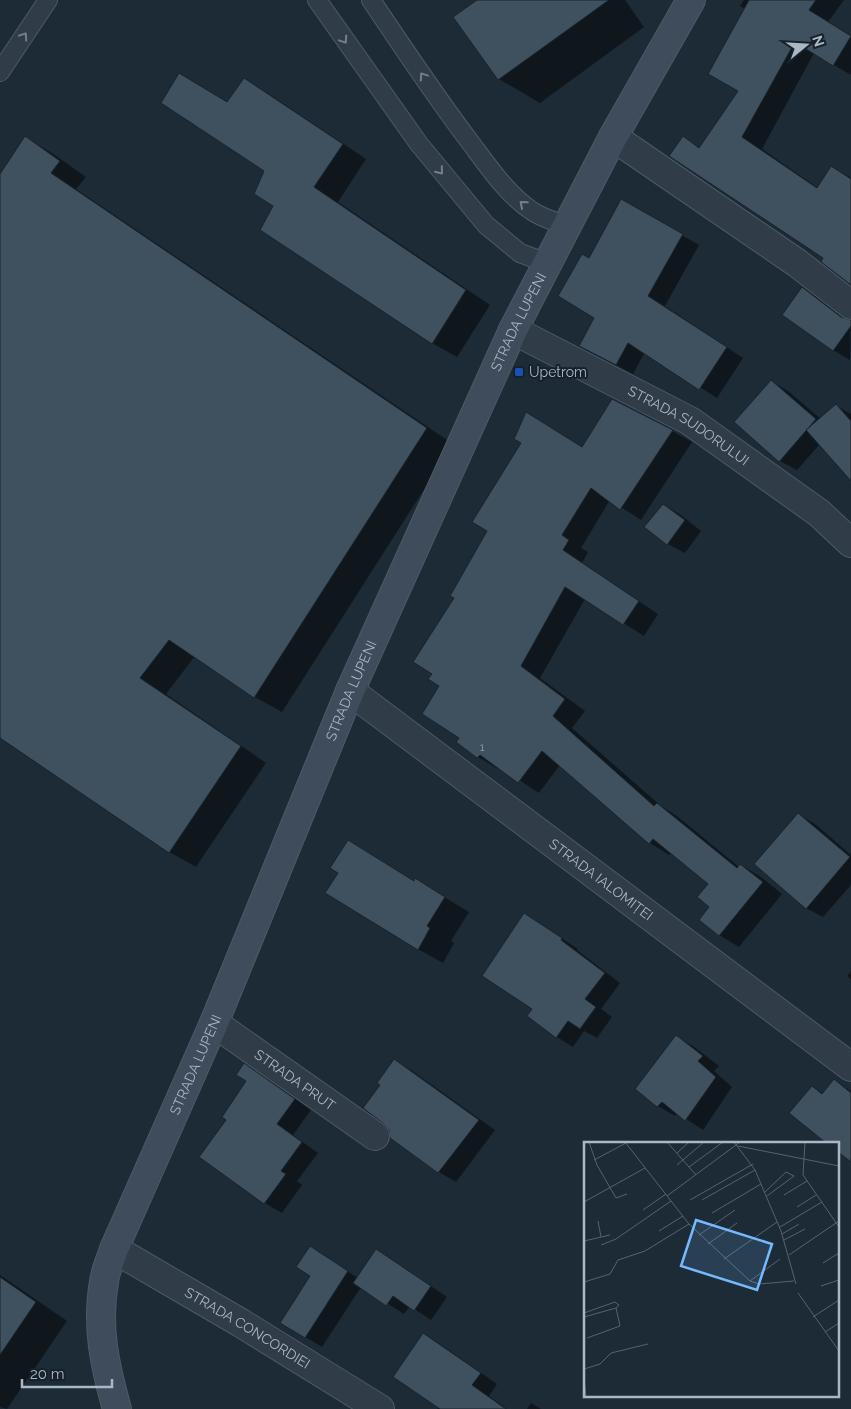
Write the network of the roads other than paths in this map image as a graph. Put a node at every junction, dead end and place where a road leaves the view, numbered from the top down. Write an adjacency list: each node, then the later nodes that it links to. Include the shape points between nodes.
1 (48, 0): 5 (lane, one-way to 1)
2 (317, 0): 8 (lane, one-way to 8, via 419,144 486,225 520,252)
3 (371, 0): 7 (lane, one-way to 3, via 532,211 498,178 452,118)
4 (691, 0): 6 (street, STRADA LUPENI)
5 (0, 72)
6 (613, 137): 7 (street, STRADA LUPENI); 9 (street, via 796,263)
7 (566, 226): 8 (street, STRADA LUPENI)
8 (547, 263): 10 (street, STRADA LUPENI)
9 (851, 305)
10 (513, 330): 11 (street, STRADA SUDORULUI, via 690,422 819,513); 12 (street, STRADA LUPENI)
11 (851, 543)
12 (350, 691): 13 (street, STRADA LUPENI); 14 (street, STRADA IALOMIȚEI)
13 (214, 1023): 15 (street, STRADA PRUT); 16 (street, STRADA LUPENI)
14 (851, 1067)
15 (374, 1136)
16 (114, 1249): 17 (street, STRADA LUPENI, via 104,1280 101,1339); 18 (street, STRADA CONCORDIEI)
17 (117, 1409)
18 (380, 1409)

